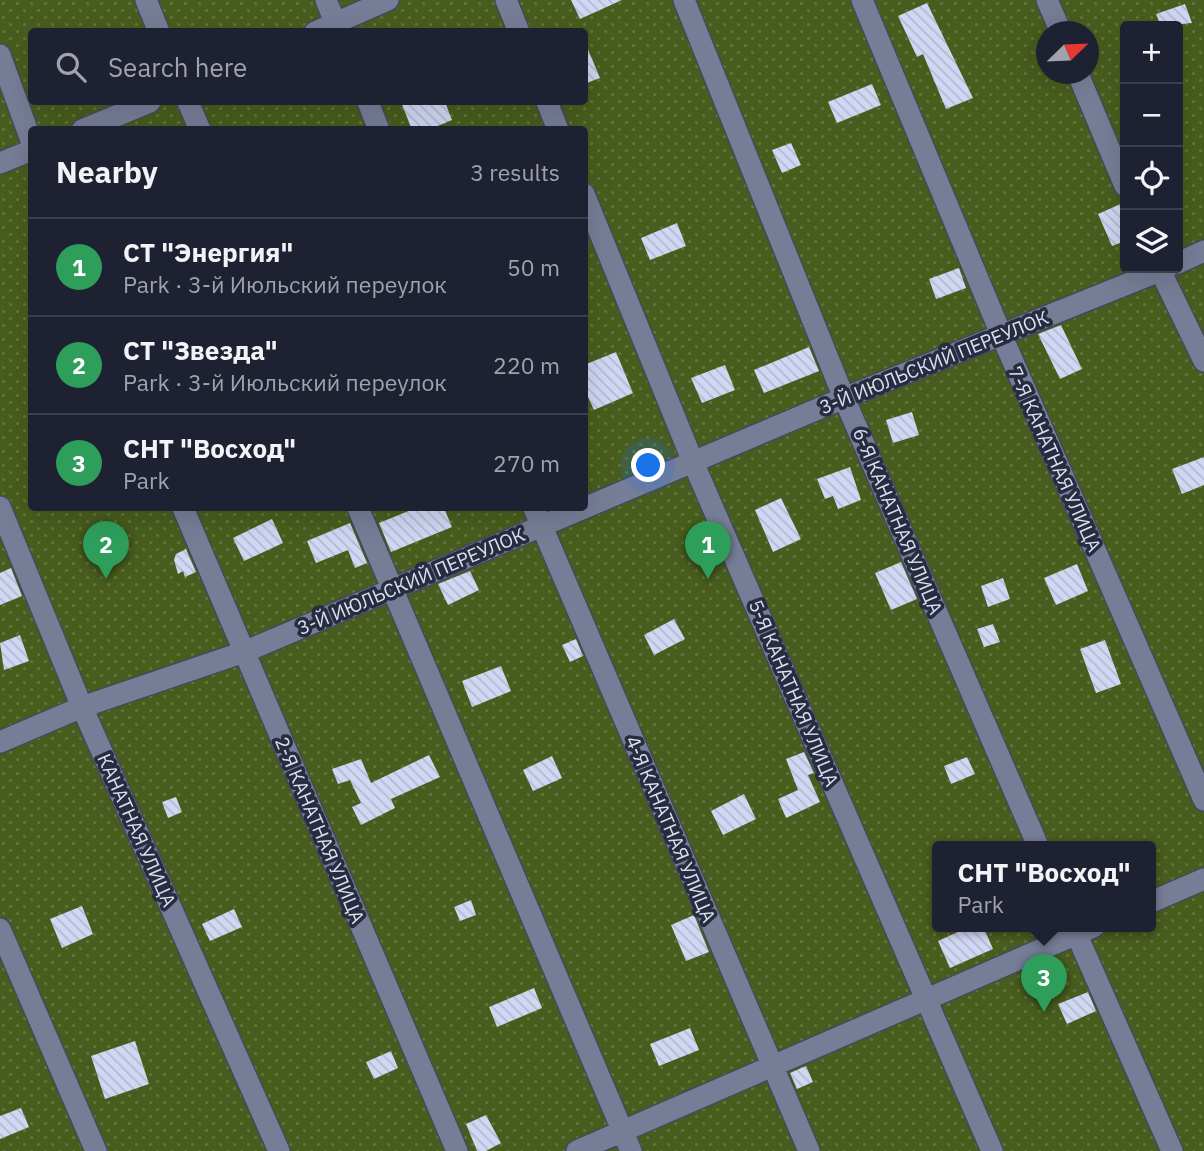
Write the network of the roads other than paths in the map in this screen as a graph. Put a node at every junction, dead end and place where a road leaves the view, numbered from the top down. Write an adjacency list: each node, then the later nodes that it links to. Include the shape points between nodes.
1 (146, 0): 10 (street)
2 (326, 0): 9 (street)
3 (388, 0): 9 (street)
4 (506, 0): 11 (street)
5 (684, 0): 33 (street, 6-Я КАНАТНАЯ УЛИЦА)
6 (862, 0): 31 (street, 7-Я КАНАТНАЯ УЛИЦА)
7 (1047, 0): 8 (street)
8 (1056, 21)
9 (337, 27)
10 (157, 28)
11 (517, 28)
12 (0, 55): 22 (street)
13 (1082, 84): 25 (street)
14 (143, 105): 18 (street)
15 (189, 105): 19 (street)
16 (369, 105): 20 (street)
17 (548, 105): 21 (street)
18 (92, 126)
19 (198, 126)
20 (377, 126)
21 (556, 126)
22 (28, 132)
23 (28, 152): 24 (street)
24 (0, 163)
25 (1120, 174)
26 (588, 204): 34 (street, 5-Я КАНАТНАЯ УЛИЦА)
27 (1204, 251): 28 (street, 3-Й ИЮЛЬСКИЙ ПЕРЕУЛОК)
28 (1183, 260)
29 (1151, 273): 31 (street, 3-Й ИЮЛЬСКИЙ ПЕРЕУЛОК)
30 (1168, 273): 32 (street)
31 (1001, 334): 33 (street, 3-Й ИЮЛЬСКИЙ ПЕРЕУЛОК); 45 (street, 7-Я КАНАТНАЯ УЛИЦА)
32 (1204, 361)
33 (844, 398): 34 (street, 3-Й ИЮЛЬСКИЙ ПЕРЕУЛОК); 46 (street, 6-Я КАНАТНАЯ УЛИЦА)
34 (693, 462): 35 (street, 3-Й ИЮЛЬСКИЙ ПЕРЕУЛОК); 52 (street, 5-Я КАНАТНАЯ УЛИЦА)
35 (588, 499)
36 (0, 507): 43 (street, КАНАТНАЯ УЛИЦА)
37 (184, 511): 42 (street, 2-Я КАНАТНАЯ УЛИЦА)
38 (359, 511): 41 (street)
39 (555, 511): 40 (street, 3-Й ИЮЛЬСКИЙ ПЕРЕУЛОК)
40 (538, 517): 41 (street, 3-Й ИЮЛЬСКИЙ ПЕРЕУЛОК); 53 (street, 4-Я КАНАТНАЯ УЛИЦА)
41 (392, 589): 42 (street, 3-Й ИЮЛЬСКИЙ ПЕРЕУЛОК); 54 (street)
42 (244, 652): 43 (street, 3-Й ИЮЛЬСКИЙ ПЕРЕУЛОК); 57 (street, 2-Я КАНАТНАЯ УЛИЦА)
43 (82, 707): 44 (street, 3-Й ИЮЛЬСКИЙ ПЕРЕУЛОК); 56 (street, КАНАТНАЯ УЛИЦА)
44 (0, 742)
45 (1204, 800)
46 (1036, 841)
47 (1204, 879): 48 (street)
48 (1156, 900)
49 (0, 929): 55 (street)
50 (1075, 932): 52 (street)
51 (1083, 932): 61 (street)
52 (927, 999): 53 (street); 60 (street, 5-Я КАНАТНАЯ УЛИЦА)
53 (772, 1066): 54 (street); 59 (street, 4-Я КАНАТНАЯ УЛИЦА)
54 (627, 1141): 58 (street)
55 (96, 1151)
56 (279, 1151)
57 (457, 1151)
58 (578, 1151)
59 (809, 1151)
60 (992, 1151)
61 (1172, 1151)

